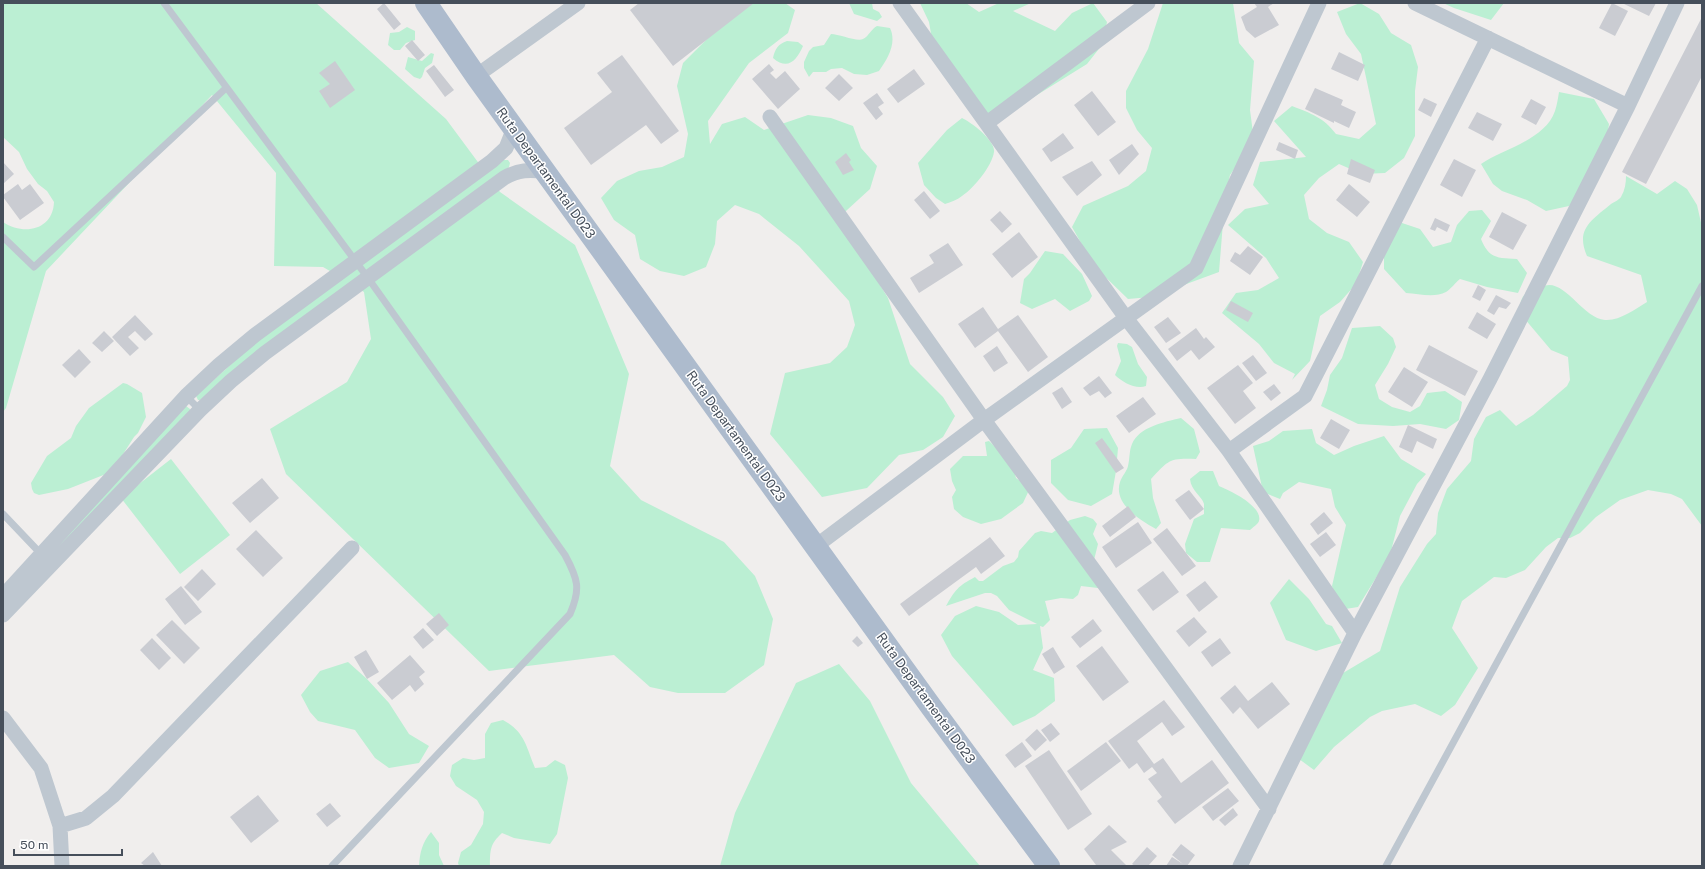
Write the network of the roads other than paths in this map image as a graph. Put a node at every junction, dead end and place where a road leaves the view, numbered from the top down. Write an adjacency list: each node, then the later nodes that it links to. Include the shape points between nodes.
1 (164, 3): 11 (lane)
2 (426, 3): 10 (main road, Ruta Departamental D023)
3 (578, 3): 10 (street)
4 (900, 3): 14 (street)
5 (1148, 3): 14 (street)
6 (1319, 3): 21 (street, via 1196,268)
7 (1416, 3): 9 (street)
8 (1677, 3): 12 (street)
9 (1488, 38): 12 (street); 25 (street, via 1305,396)
10 (476, 76): 15 (main road, Ruta Departamental D023)
11 (226, 88): 17 (lane, via 34,267); 18 (lane)
12 (1628, 106): 32 (street, via 1490,379)
13 (770, 117): 24 (street)
14 (987, 123): 21 (street)
15 (514, 128): 16 (main road, Ruta Departamental D023); 18 (street, via 510,141 501,154)
16 (546, 172): 19 (street, via 530,169 512,174); 27 (main road, Ruta Departamental D023)
17 (3, 237)
18 (355, 262): 19 (lane); 22 (street, via 255,335 218,365)
19 (368, 278): 23 (street, via 265,353); 37 (lane, via 565,555 573,570 577,592 570,614)
20 (1702, 286): 40 (lane)
21 (1126, 318): 24 (street); 25 (street)
22 (186, 396): 23 (lane); 29 (street)
23 (200, 410): 29 (street)
24 (984, 420): 27 (street); 34 (street)
25 (1229, 451): 32 (street)
26 (3, 514): 29 (lane)
27 (816, 546): 38 (main road, Ruta Departamental D023)
28 (352, 548): 35 (street, via 113,796 86,818)
29 (46, 560): 30 (street); 31 (street)
30 (3, 596)
31 (3, 616)
32 (1355, 633): 34 (street)
33 (3, 718): 35 (street, via 41,768)
34 (1269, 809): 39 (street)
35 (60, 826): 36 (street)
36 (62, 866)
37 (332, 866)
38 (1049, 866)
39 (1240, 866)
40 (1386, 866)

